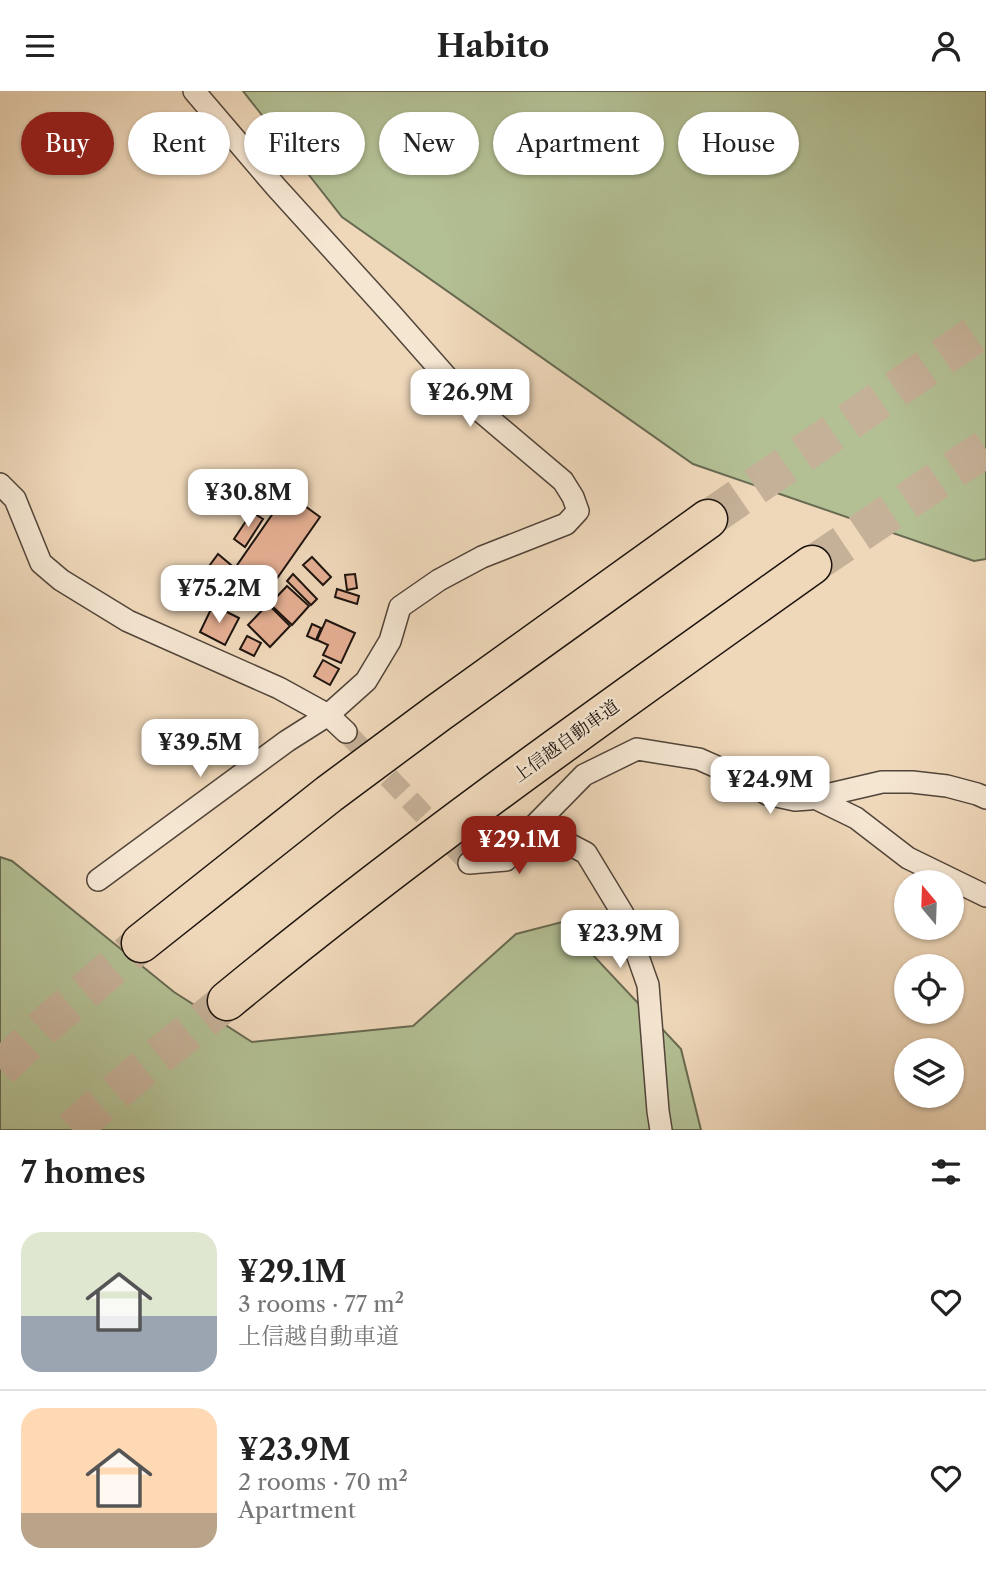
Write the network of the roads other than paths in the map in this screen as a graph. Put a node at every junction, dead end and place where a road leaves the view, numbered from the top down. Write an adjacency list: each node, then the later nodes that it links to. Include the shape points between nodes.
1 (194, 91): 5 (street, via 466,399 563,481 578,511 566,524 482,557 400,607 390,641 366,681)
2 (0, 484): 5 (street, via 15,499 41,562 61,580 128,621 279,688)
3 (708, 519): 13 (highway, via 329,794)
4 (812, 565): 14 (highway, 上信越自動車道, via 402,862)
5 (328, 715): 6 (street); 11 (street)
6 (346, 731)
7 (815, 798): 8 (street, via 882,782 947,786); 9 (street, via 795,800 767,794 699,759 637,749 584,775); 12 (street, via 856,818 908,858)
8 (986, 798)
9 (534, 826): 10 (street, via 506,860); 15 (street, via 586,853 623,913 648,985)
10 (469, 863)
11 (98, 880)
12 (986, 896)
13 (141, 943)
14 (227, 1000)
15 (661, 1130)

